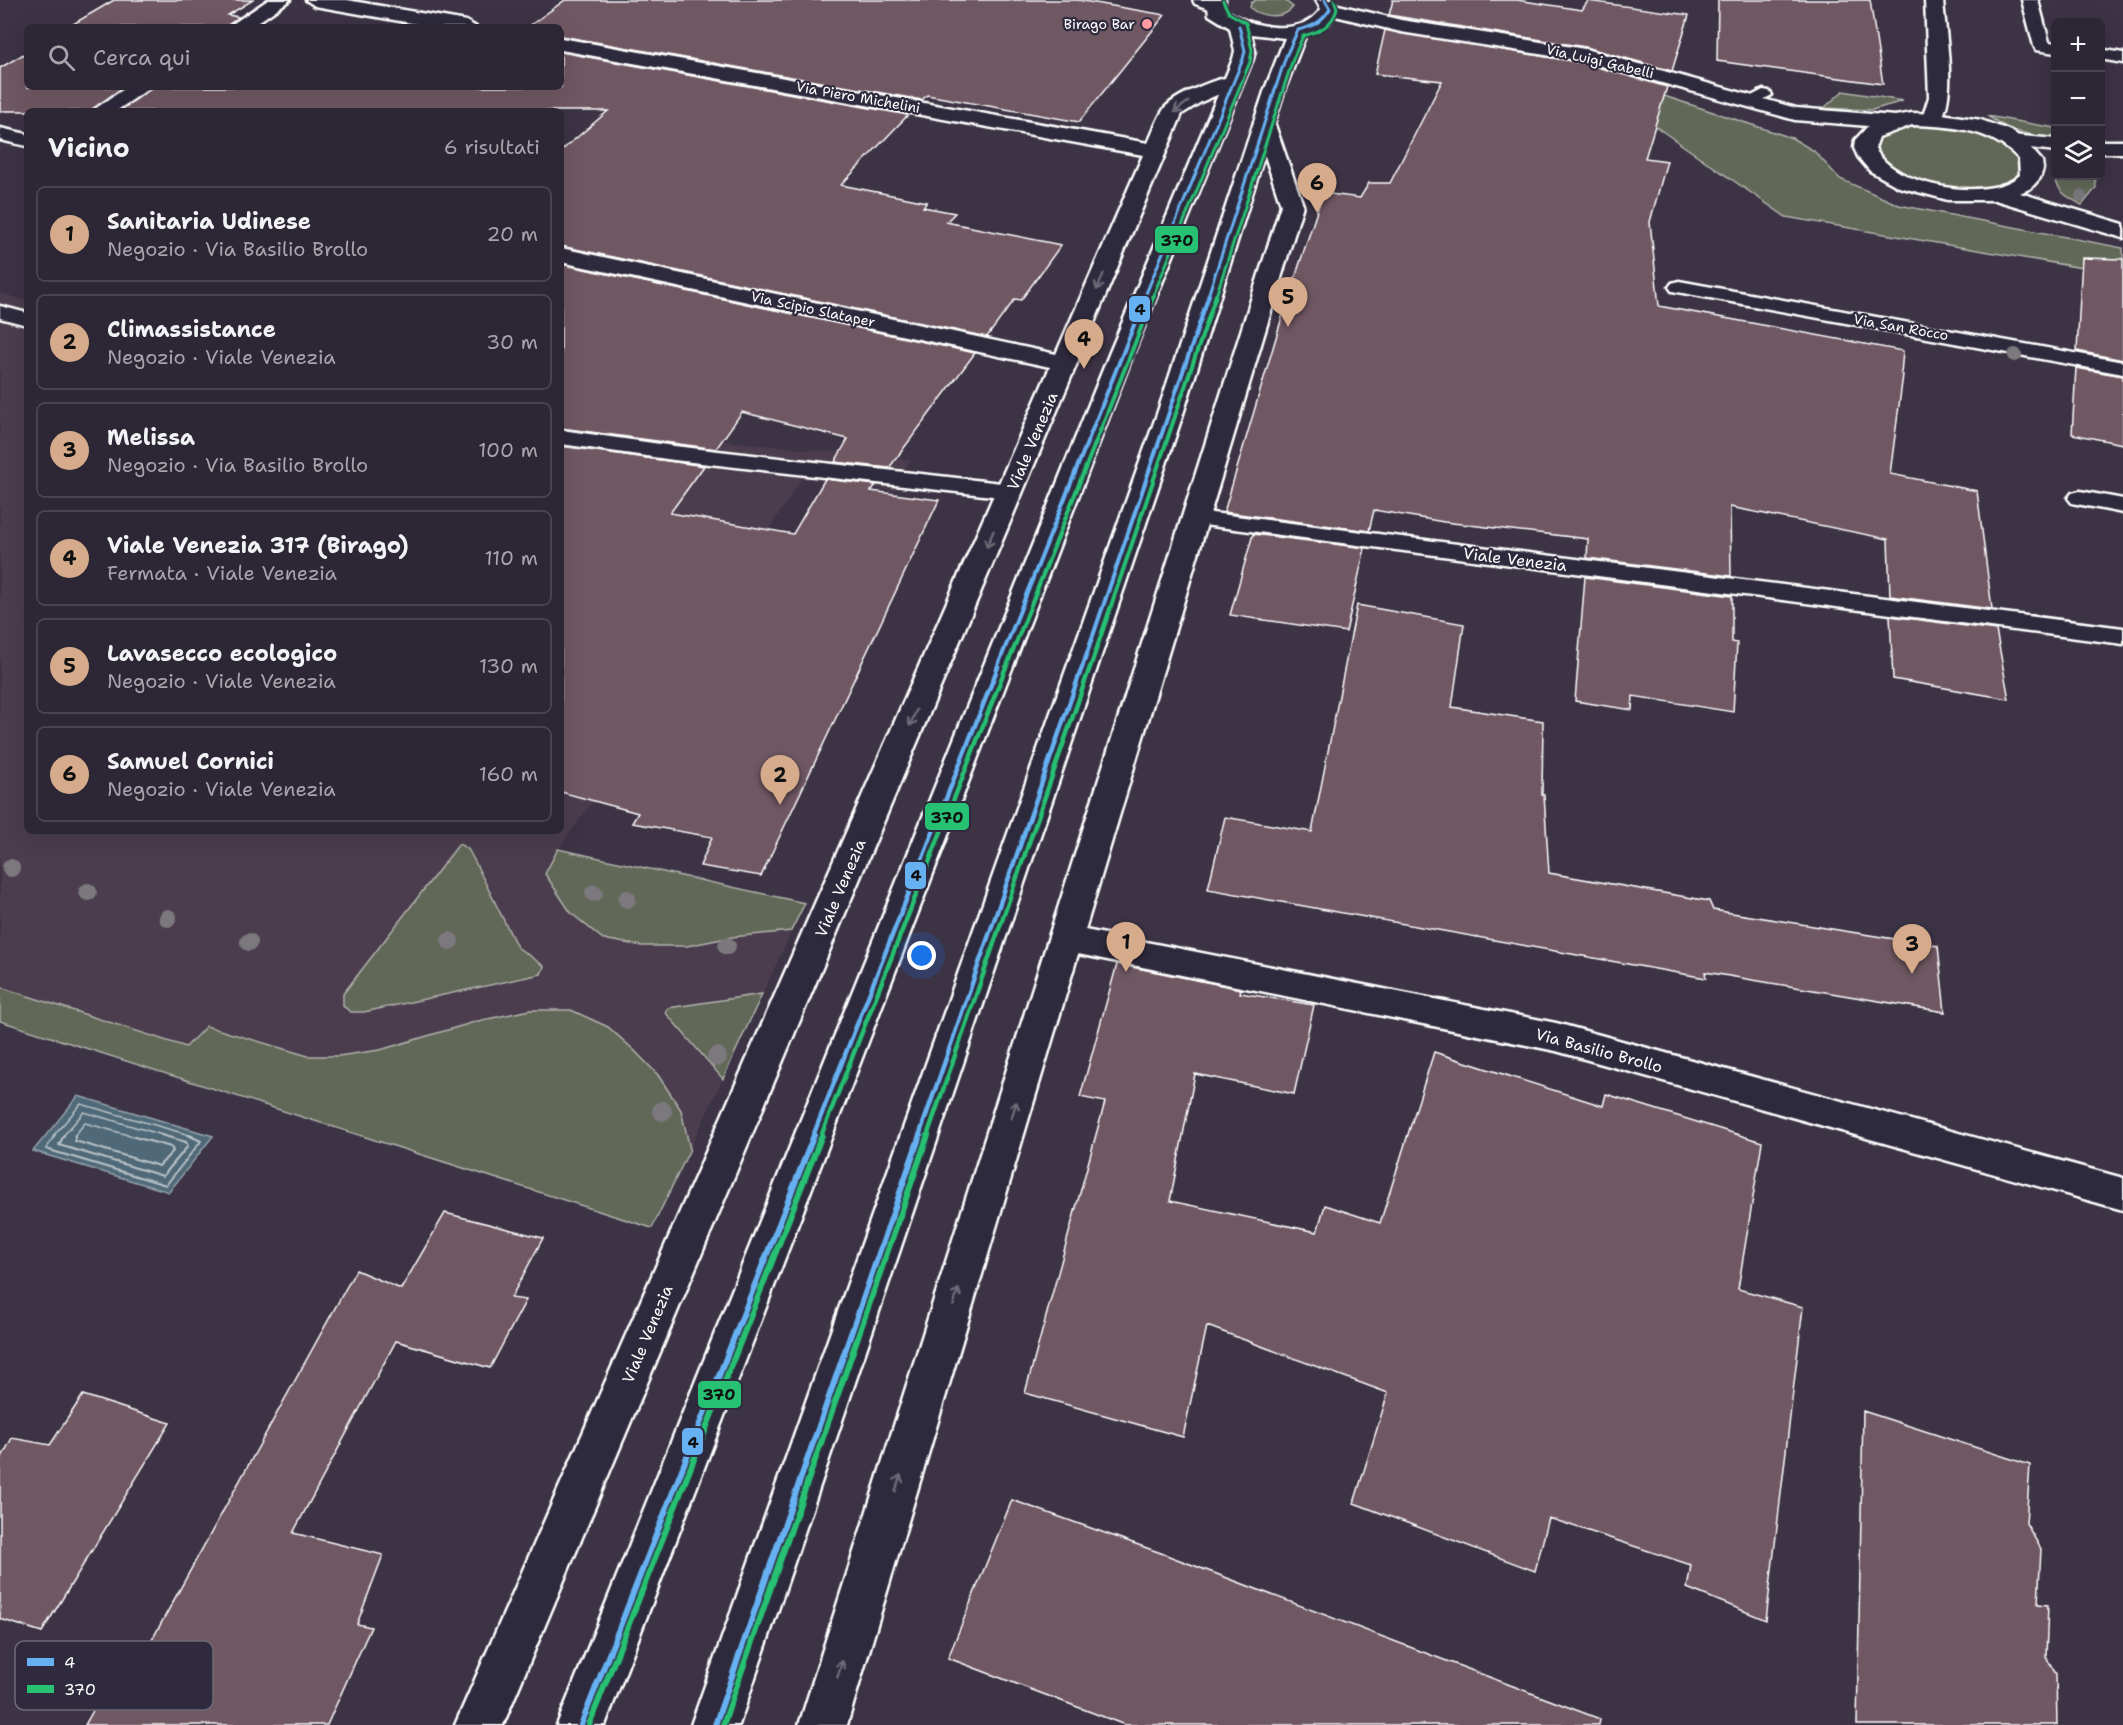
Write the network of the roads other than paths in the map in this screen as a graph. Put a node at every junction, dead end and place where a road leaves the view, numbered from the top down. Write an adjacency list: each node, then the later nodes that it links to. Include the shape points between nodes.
1 (281, 0): 7 (street)
2 (315, 0): 8 (street)
3 (1934, 0): 19 (street)
4 (2030, 0): 12 (lane, via 2042,46)
5 (1211, 2): 9 (street, via 1224,19)
6 (1326, 10): 10 (street); 18 (street, Via Luigi Gabelli, via 1585,55 1757,98)
7 (243, 24)
8 (449, 24)
9 (1239, 26): 10 (street, via 1275,32); 15 (street, via 1245,51)
10 (1298, 30): 20 (street)
11 (564, 45): 28 (street, Via Piero Michelini)
12 (2051, 47)
13 (2105, 55): 14 (lane)
14 (2123, 58)
15 (1233, 81): 28 (street, Viale Venezia, one-way to 28, via 1173,111); 50 (street, via 1122,351)
16 (136, 90): 17 (street)
17 (107, 108)
18 (1795, 114): 21 (street, Via Luigi Gabelli); 29 (street, Via Luigi Gabelli)
19 (1942, 120): 21 (street, Via Luigi Gabelli); 24 (street)
20 (1264, 122): 45 (street, via 1292,205); 51 (street, via 1170,414)
21 (1892, 122): 29 (street, via 1868,135 1864,144)
22 (0, 134): 23 (street)
23 (24, 139)
24 (2011, 141): 25 (street); 31 (street)
25 (2051, 145)
26 (2105, 147): 27 (street)
27 (2123, 147)
28 (1155, 151): 39 (street, Viale Venezia, one-way to 39)
29 (1867, 155): 32 (street, Via Luigi Gabelli, via 1877,167 1919,187 1963,194)
30 (2051, 158): 31 (street)
31 (2030, 171): 32 (street, via 2014,189); 33 (street)
32 (1996, 193): 33 (street)
33 (2092, 220): 34 (street)
34 (2123, 231)
35 (564, 256): 39 (street, Via Scipio Slataper)
36 (1679, 287): 40 (lane, Via San Rocco)
37 (0, 312): 38 (lane)
38 (24, 318)
39 (1065, 363): 42 (street, Viale Venezia)
40 (2123, 368)
41 (564, 437): 42 (lane)
42 (1010, 491): 49 (street, Viale Venezia, one-way to 49)
43 (2080, 498): 44 (lane)
44 (2123, 506)
45 (1196, 518): 46 (lane, Viale Venezia); 47 (street)
46 (2123, 636)
47 (1067, 939): 48 (street, Via Basilio Brollo, via 1556,1037); 52 (street, one-way to 47)
48 (2123, 1194)
49 (479, 1725)
50 (581, 1725)
51 (715, 1725)
52 (823, 1725)

